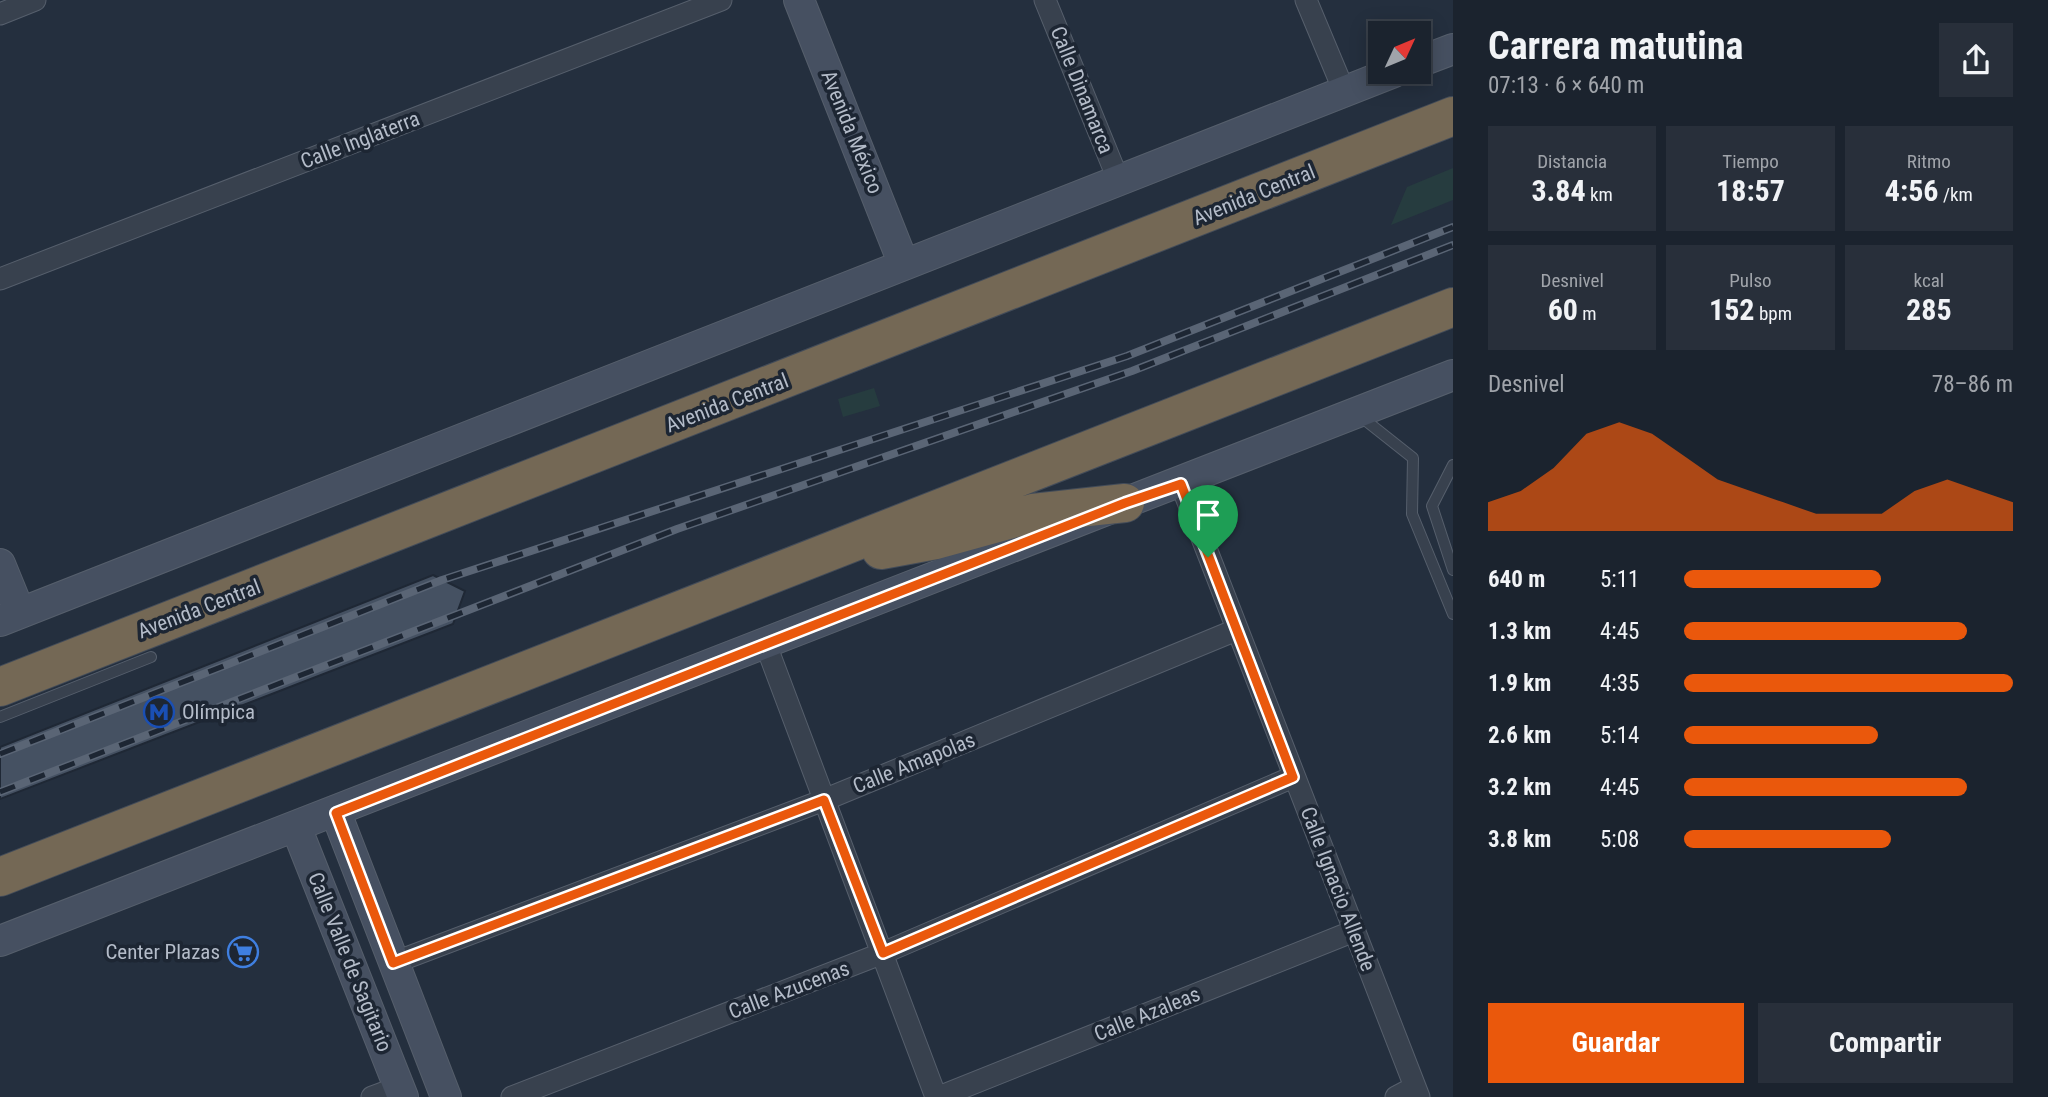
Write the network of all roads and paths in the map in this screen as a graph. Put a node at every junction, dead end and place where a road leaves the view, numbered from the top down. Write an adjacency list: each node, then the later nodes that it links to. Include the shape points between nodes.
1 (35, 0): 6 (street)
2 (721, 0): 14 (street, Calle Inglaterra)
3 (799, 0): 13 (main road, Avenida México)
4 (1045, 0): 12 (street, Calle Dinamarca)
5 (1306, 0): 10 (street)
6 (0, 14)
7 (1453, 49): 8 (main road)
8 (1432, 57)
9 (1368, 82): 10 (main road)
10 (1344, 91): 12 (main road)
11 (1453, 116): 29 (highway, Avenida Central)
12 (1118, 179): 13 (main road)
13 (904, 265): 25 (main road)
14 (0, 279)
15 (1453, 307): 22 (highway)
16 (1453, 375): 17 (main road)
17 (1358, 414): 19 (main road); 24 (lane, via 1413,458 1412,514)
18 (1453, 465): 23 (lane, via 1432,506)
19 (1181, 484): 20 (main road); 26 (street, Calle Ignacio Allende)
20 (1125, 503): 22 (highway, via 1033,513 936,540); 27 (main road)
21 (0, 564): 25 (main road)
22 (793, 566): 35 (highway)
23 (1453, 570)
24 (1453, 614)
25 (10, 617)
26 (1236, 630): 31 (street, Calle Ignacio Allende); 32 (street, Calle Amapolas)
27 (766, 646): 32 (street); 33 (main road)
28 (151, 657): 30 (lane)
29 (0, 687)
30 (0, 717)
31 (1293, 777): 36 (street, Calle Ignacio Allende); 38 (street, Calle Azucenas)
32 (824, 800): 38 (street); 39 (street, Calle Amapolas)
33 (336, 813): 34 (main road); 39 (main road, Calle Valle de Sagitario)
34 (296, 827): 37 (main road); 41 (main road, Calle Valle de Sagitario)
35 (0, 877)
36 (1354, 930): 40 (street, Calle Ignacio Allende); 44 (street, Calle Azaleas)
37 (0, 941)
38 (883, 953): 43 (street, Calle Azucenas); 44 (street)
39 (393, 963): 42 (main road, Calle Valle de Sagitario)
40 (1417, 1092): 45 (street)
41 (391, 1094)
42 (446, 1097)
43 (512, 1097)
44 (938, 1097)
45 (1396, 1097)

